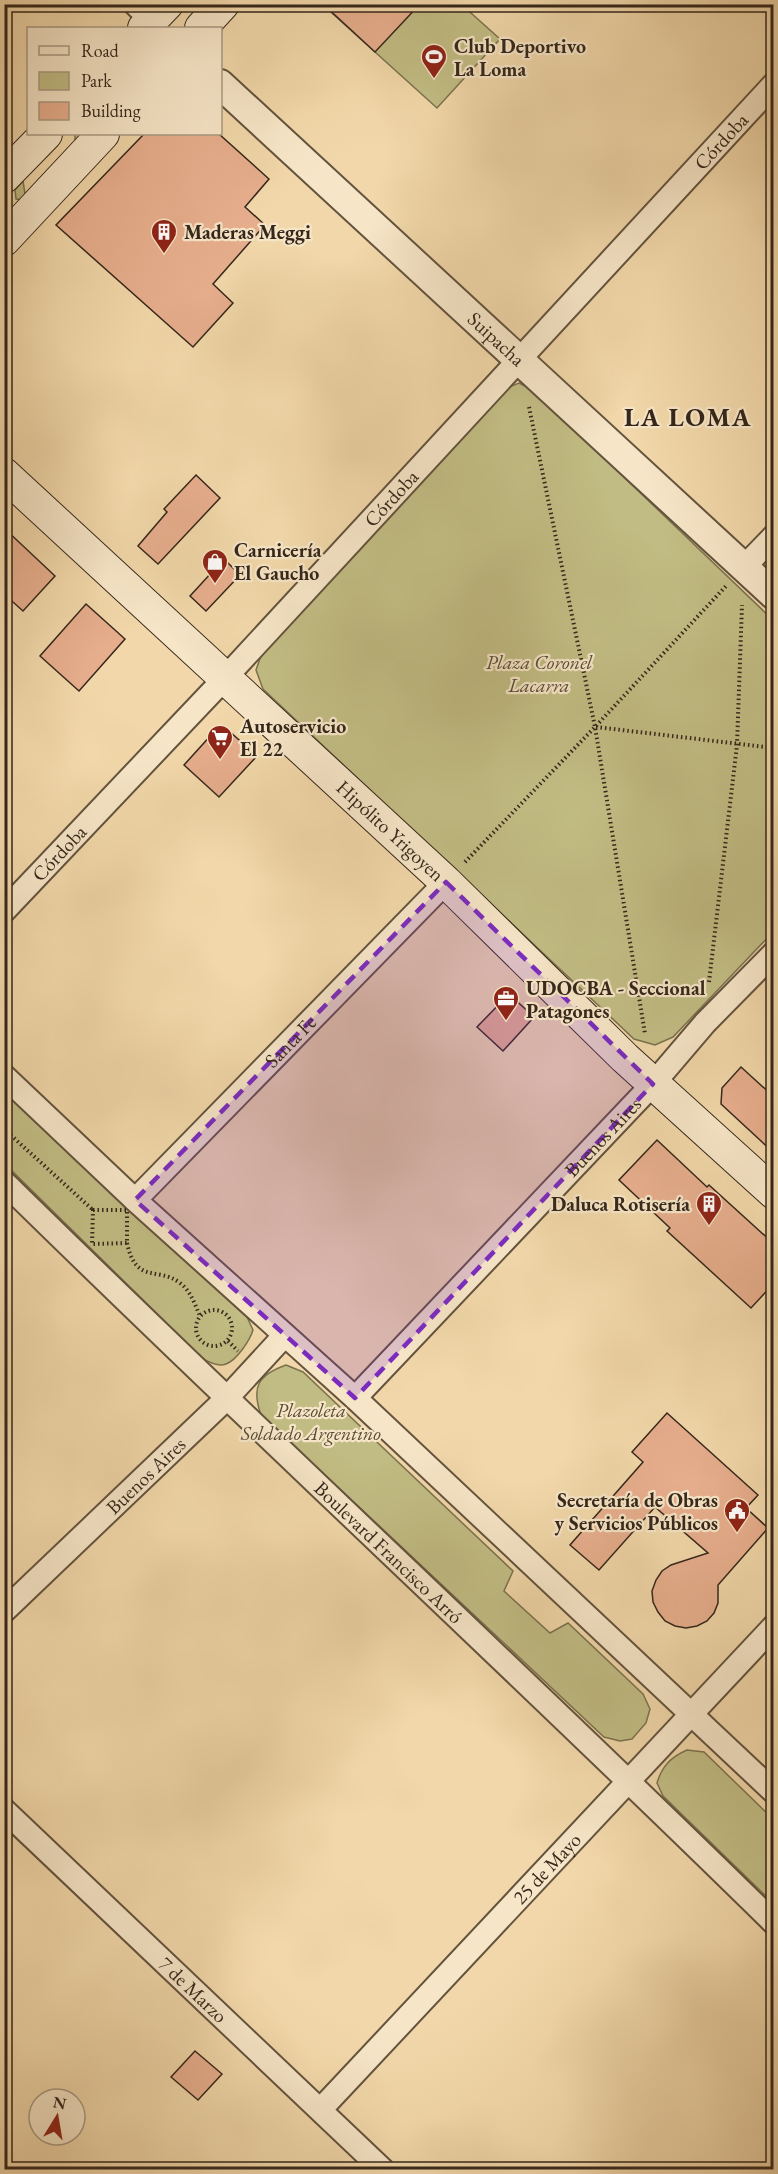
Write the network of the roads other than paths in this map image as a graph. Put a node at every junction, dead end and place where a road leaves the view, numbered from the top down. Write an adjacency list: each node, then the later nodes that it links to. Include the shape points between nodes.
1 (223, 4): 2 (main road)
2 (202, 27)
3 (774, 84): 9 (street, Córdoba)
4 (222, 86): 9 (street, Suipacha)
5 (45, 135): 7 (main road)
6 (102, 135): 8 (main road)
7 (4, 177)
8 (5, 239)
9 (519, 360): 12 (street, Suipacha); 14 (street, Córdoba)
10 (4, 474): 14 (main road, Hipólito Yrigoyen)
11 (774, 536): 12 (street)
12 (743, 568): 13 (street, Suipacha)
13 (774, 596)
14 (226, 677): 15 (main road, Hipólito Yrigoyen); 16 (street, Córdoba)
15 (446, 882): 19 (main road, Hipólito Yrigoyen); 22 (street, Santa Fe)
16 (4, 912)
17 (774, 953): 19 (street, Buenos Aires)
18 (4, 1076): 22 (street)
19 (652, 1084): 21 (main road, Hipólito Yrigoyen); 24 (street, Buenos Aires)
20 (4, 1182): 25 (street, Boulevard Francisco Arró)
21 (774, 1193)
22 (135, 1200): 23 (street)
23 (284, 1336): 24 (street); 25 (street, Buenos Aires)
24 (355, 1398): 28 (street)
25 (226, 1399): 26 (street, Buenos Aires); 29 (street, Boulevard Francisco Arró)
26 (4, 1611)
27 (774, 1626): 28 (street, 25 de Mayo)
28 (689, 1715): 29 (street, 25 de Mayo); 30 (street)
29 (628, 1779): 32 (street, Boulevard Francisco Arró); 33 (street, 25 de Mayo)
30 (774, 1792)
31 (4, 1810): 33 (street, 7 de Marzo)
32 (774, 1923)
33 (321, 2109): 34 (street, 7 de Marzo)
34 (383, 2169)

